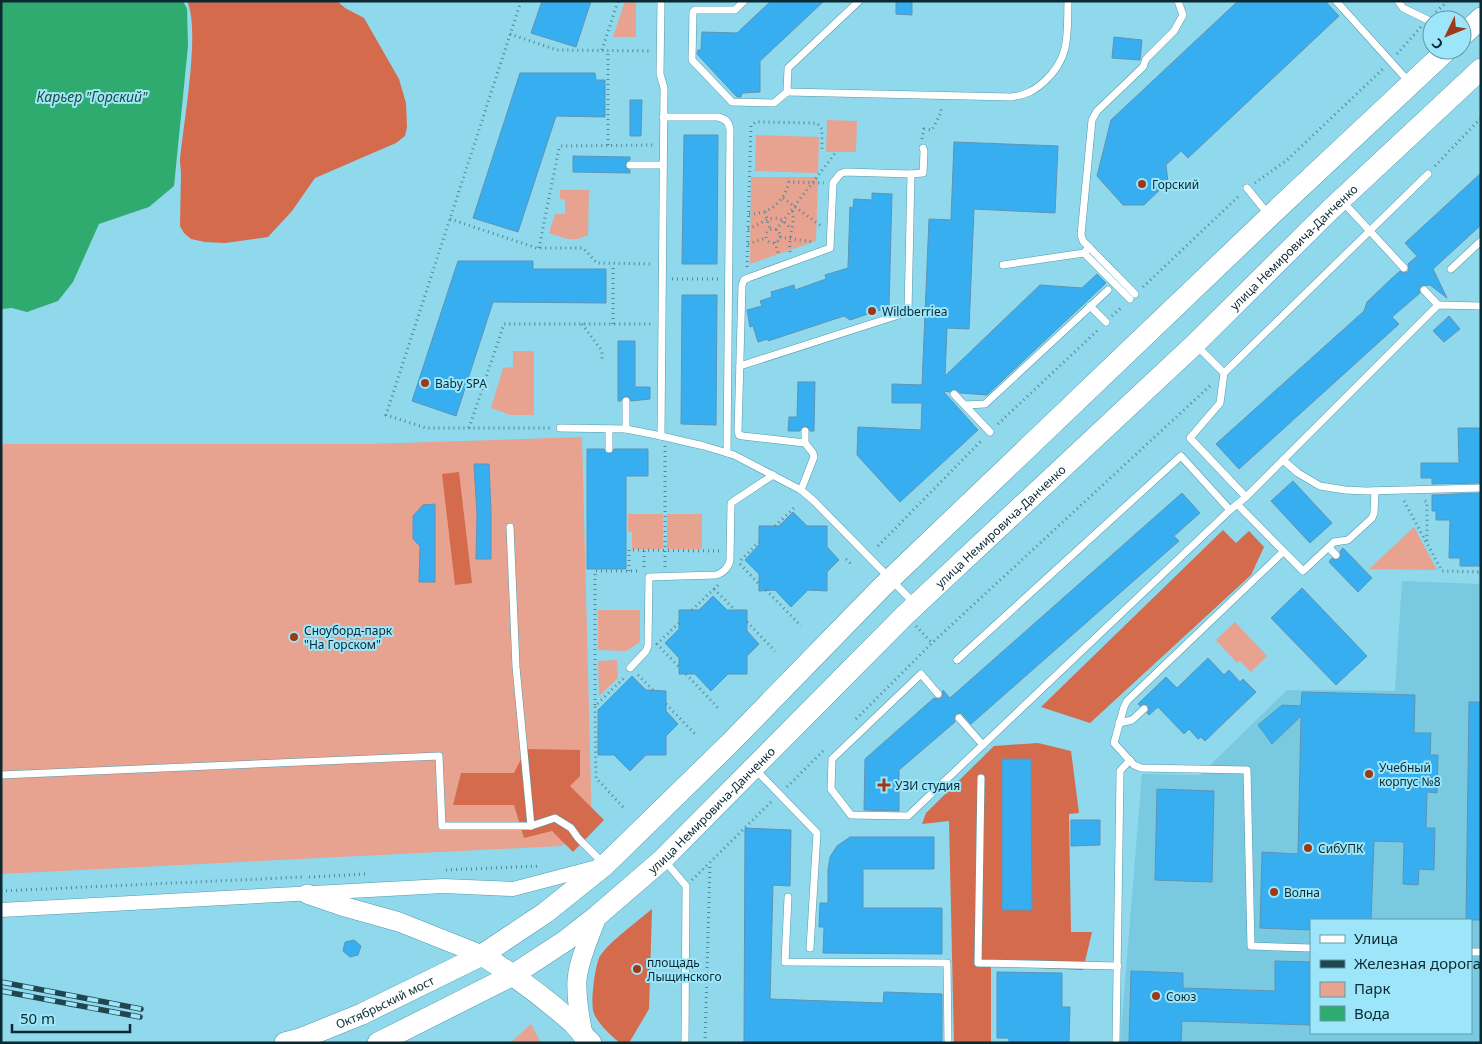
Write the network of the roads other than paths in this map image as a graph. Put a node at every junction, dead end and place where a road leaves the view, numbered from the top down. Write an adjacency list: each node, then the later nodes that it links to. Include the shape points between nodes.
1 (661, 1): 13 (lane)
2 (744, 1): 12 (lane, via 734,10 693,12 692,60 732,102 774,103)
3 (859, 1): 12 (lane, via 788,68)
4 (1068, 1): 12 (lane, via 1066,47 1061,63 1033,91 1024,95)
5 (1178, 1): 24 (lane, via 1183,15 1174,30 1092,120 1081,235)
6 (1336, 1): 11 (lane)
7 (1398, 1): 8 (lane, via 1403,8)
8 (1422, 17)
9 (1436, 60): 11 (main road)
10 (1481, 69): 20 (main road, улица Немировича-Данченко)
11 (1411, 83): 21 (main road)
12 (787, 92)
13 (663, 117): 16 (lane); 49 (lane, via 718,117 729,123)
14 (922, 147): 17 (lane, via 923,173)
15 (630, 165): 16 (lane)
16 (663, 165): 46 (lane)
17 (911, 174): 36 (lane, via 908,312); 36 (lane, via 840,174 833,183 832,234 828,250 744,280)
18 (1428, 174): 22 (lane)
19 (1247, 188): 21 (lane)
20 (1340, 200): 22 (lane); 35 (main road, улица Немировича-Данченко)
21 (1270, 216): 62 (main road)
22 (1370, 230): 26 (lane); 37 (lane)
23 (1481, 241): 27 (lane)
24 (1086, 250): 25 (lane); 30 (lane)
25 (1003, 265)
26 (1404, 268)
27 (1451, 269)
28 (1108, 290): 32 (lane)
29 (1424, 290): 31 (lane)
30 (1133, 297)
31 (1438, 305): 33 (lane); 50 (lane)
32 (1090, 306): 34 (lane); 40 (lane, via 985,404)
33 (1481, 306)
34 (1106, 322)
35 (1195, 344): 37 (lane); 63 (main road, улица Немировича-Данченко)
36 (740, 366): 47 (lane, via 739,435)
37 (1224, 373): 55 (lane, via 1220,403 1190,438)
38 (954, 394): 40 (lane)
39 (626, 401): 43 (lane)
40 (965, 405): 45 (lane)
41 (560, 428): 42 (lane)
42 (609, 429): 43 (lane); 48 (lane)
43 (626, 429): 46 (lane)
44 (805, 431): 47 (lane)
45 (990, 432)
46 (663, 437): 49 (lane)
47 (805, 443): 53 (lane, via 814,457)
48 (608, 449)
49 (727, 453): 51 (lane)
50 (1283, 460): 54 (lane, via 1320,486); 55 (lane)
51 (773, 475): 53 (lane); 65 (lane, via 731,503 730,564 719,575 646,574 648,649)
52 (1481, 488): 54 (lane)
53 (801, 490): 62 (lane)
54 (1374, 491): 59 (lane, via 1372,518 1351,539 1336,541)
55 (1246, 497): 56 (lane)
56 (1237, 504): 57 (lane); 60 (lane)
57 (1230, 510): 64 (lane, via 1181,456); 70 (lane)
58 (510, 527): 75 (lane, via 516,666)
59 (1329, 548): 60 (lane, via 1303,571); 61 (lane)
60 (1283, 552): 69 (lane, via 1128,701)
61 (1336, 555)
62 (891, 579): 63 (lane); 77 (main road, via 730,743)
63 (916, 605): 72 (main road, улица Немировича-Данченко)
64 (957, 660)
65 (633, 670)
66 (938, 694): 70 (lane, via 921,674 832,759 831,789 851,815 908,816)
67 (1144, 709): 69 (lane, via 1132,720)
68 (959, 718): 70 (lane)
69 (1119, 723): 71 (lane, via 1114,743)
70 (983, 745)
71 (1130, 760): 83 (lane, via 1141,768 1247,770 1252,946); 85 (lane, via 1120,771)
72 (753, 767): 76 (main road, улица Немировича-Данченко); 82 (lane, via 817,833)
73 (1, 775): 75 (lane, via 440,756 442,826)
74 (982, 778): 85 (lane, via 978,963)
75 (531, 826): 77 (lane, via 555,818 571,828)
76 (663, 859): 81 (main road, улица Немировича-Данченко); 90 (lane, via 686,886)
77 (605, 864): 78 (street, via 513,889 443,886); 84 (main road, via 545,913)
78 (306, 894): 80 (street); 84 (main road, via 398,922)
79 (788, 897): 91 (lane, via 785,962 948,963)
80 (1, 910)
81 (597, 916): 86 (main road, улица Немировича-Данченко); 87 (main road, via 577,979 578,1001)
82 (810, 948)
83 (1310, 948)
84 (482, 955): 86 (main road); 88 (main road, Октябрьский мост, via 362,1014)
85 (1118, 966): 92 (lane)
86 (513, 975): 87 (main road, via 574,1024); 89 (main road)
87 (587, 1041)
88 (285, 1043)
89 (378, 1043)
90 (685, 1043)
91 (948, 1043)
92 (1116, 1043)

